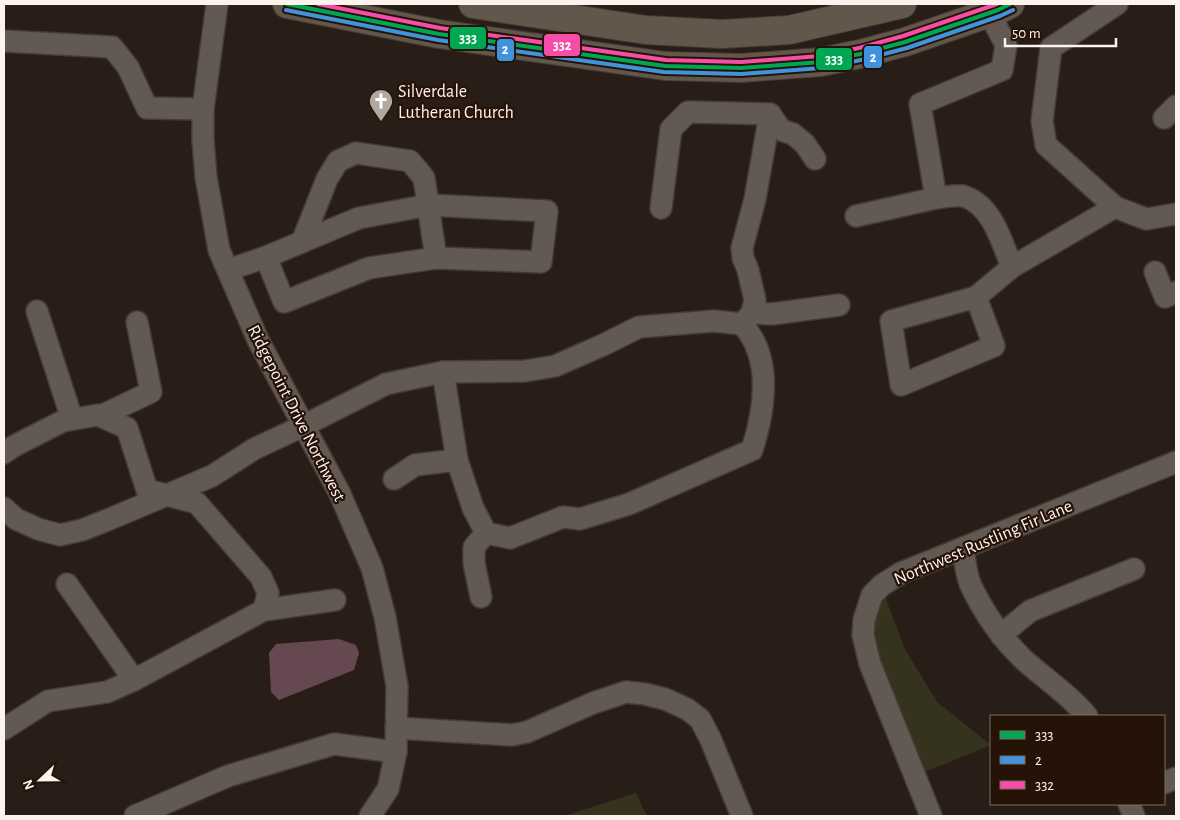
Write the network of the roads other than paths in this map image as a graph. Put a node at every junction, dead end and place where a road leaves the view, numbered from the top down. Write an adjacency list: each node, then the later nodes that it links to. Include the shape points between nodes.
1 (217, 4): 8 (street, Ridgepoint Drive Northwest)
2 (287, 4): 6 (main road, via 439,34 665,66 741,68 821,62 860,54 905,42)
3 (473, 4): 4 (main road, via 646,30 722,34 789,30)
4 (902, 4)
5 (1117, 4): 13 (street, via 1051,48 1042,121 1046,145)
6 (999, 8): 11 (street, via 1006,45 1002,70 920,104)
7 (4, 41): 8 (street, via 112,47 128,67 147,108)
8 (203, 109): 21 (street, Ridgepoint Drive Northwest, via 206,177 219,250)
9 (770, 114): 10 (street, via 781,130 806,144); 14 (street, via 688,112 671,129); 27 (street, via 742,248 755,300)
10 (815, 159)
11 (936, 198): 16 (street); 20 (street, via 963,196 981,206 994,225)
12 (429, 205): 17 (street, via 359,218); 17 (street, via 424,178 410,161 356,153 338,161 327,179); 19 (street); 19 (street, via 547,211 542,262)
13 (1115, 207): 15 (street, via 1146,219); 20 (street)
14 (661, 208)
15 (1176, 214)
16 (856, 216)
17 (302, 242): 18 (street)
18 (266, 256): 19 (street, via 284,302 369,268); 21 (street)
19 (436, 258)
20 (1012, 267): 24 (street)
21 (228, 270): 32 (street, Ridgepoint Drive Northwest, via 258,340)
22 (1155, 272): 23 (street, via 1165,297)
23 (1176, 292)
24 (976, 296): 24 (street, via 891,321 901,385 994,346)
25 (839, 305): 27 (street)
26 (37, 310): 31 (street)
27 (747, 319): 29 (street, via 639,327 555,366 525,371); 39 (street, via 762,368 764,396 752,450 629,504 580,519 563,517 510,538)
28 (137, 322): 30 (street, via 152,392)
29 (442, 372): 32 (street, via 386,384); 34 (street)
30 (101, 416): 31 (street); 37 (street, via 127,428 147,490)
31 (72, 419): 33 (street)
32 (303, 426): 37 (street, via 254,449 212,476); 49 (street, Ridgepoint Drive Northwest, via 340,494 372,568 385,617 397,686)
33 (4, 453)
34 (457, 460): 36 (street, via 414,465); 39 (street, via 473,508)
35 (1176, 462): 40 (street, Northwest Rustling Fir Lane)
36 (394, 479)
37 (167, 495): 38 (street, via 105,521 60,535 16,519); 45 (street, via 197,503 261,576 268,593)
38 (4, 508)
39 (486, 533): 43 (street, via 474,547)
40 (963, 548): 46 (street, via 971,584); 55 (street, Northwest Rustling Fir Lane, via 901,573 882,585 872,595 864,620 870,664)
41 (1134, 569): 46 (street, via 1030,611)
42 (67, 584): 47 (street)
43 (481, 597)
44 (335, 600): 45 (street)
45 (264, 610): 47 (street)
46 (1001, 635): 48 (street)
47 (134, 680): 50 (street, via 107,692 48,701)
48 (1086, 715)
49 (396, 728): 51 (street, Ridgepoint Drive Northwest); 54 (street, via 512,735 626,692 665,698 700,719)
50 (4, 729)
51 (396, 752): 52 (street, via 334,744 228,776); 53 (street, Ridgepoint Drive Northwest, via 388,789)
52 (135, 816)
53 (370, 816)
54 (742, 816)
55 (931, 816)

